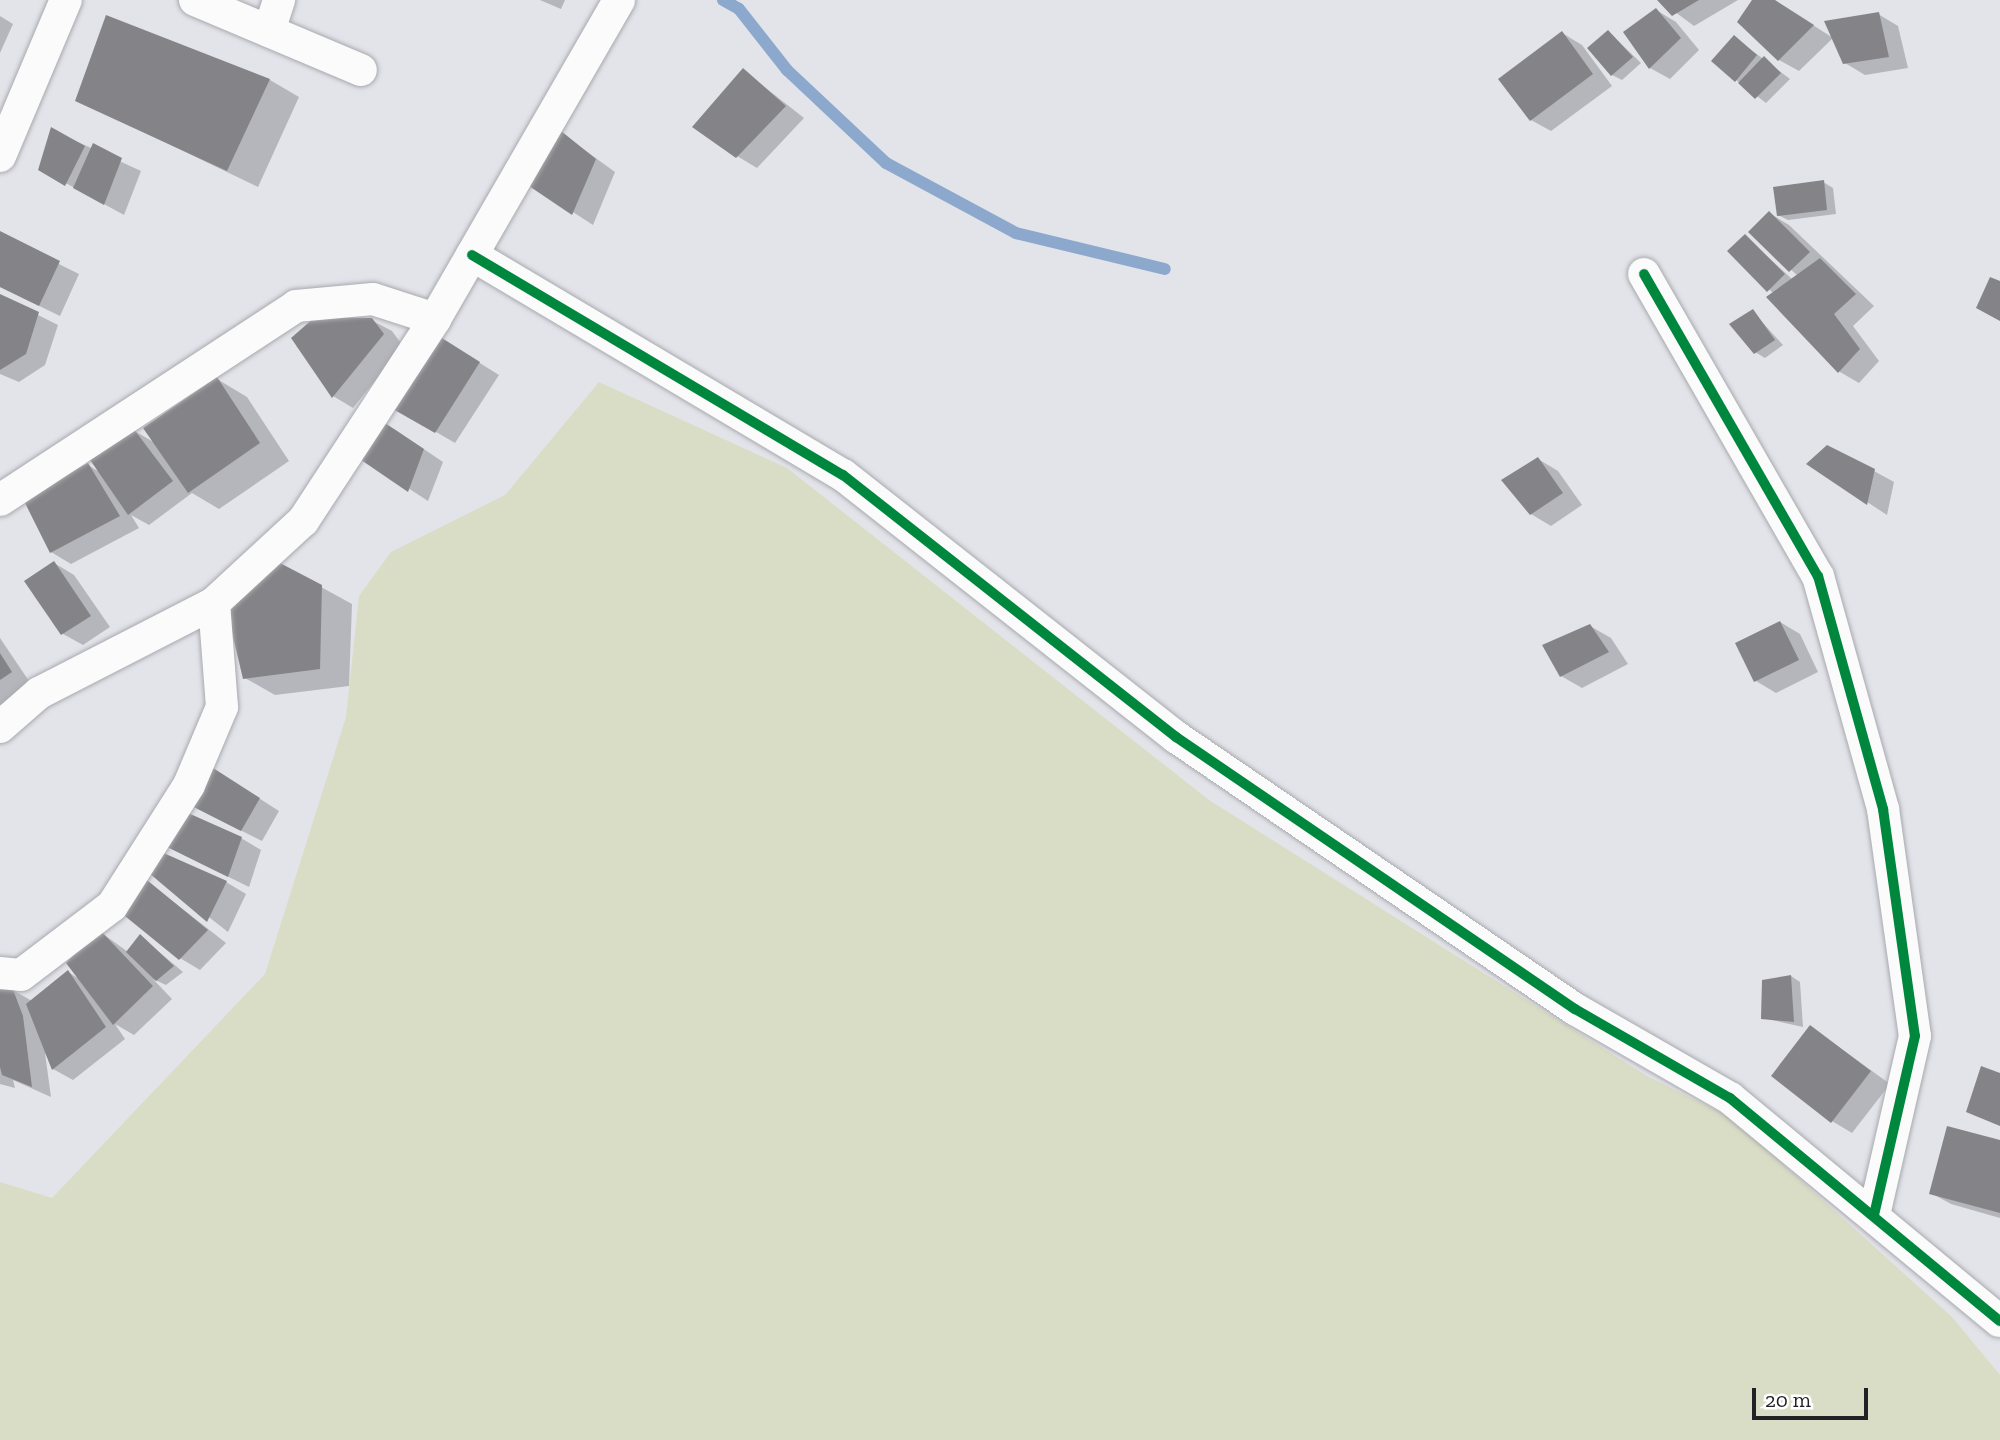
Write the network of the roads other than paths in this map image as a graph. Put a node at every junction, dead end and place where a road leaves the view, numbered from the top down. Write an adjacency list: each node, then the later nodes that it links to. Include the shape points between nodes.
1 (66, 0): 7 (street)
2 (195, 0): 5 (street)
3 (279, 0): 5 (street)
4 (619, 0): 8 (street)
5 (269, 31): 6 (street)
6 (362, 70)
7 (0, 156)
8 (472, 255): 10 (street); 15 (street, via 843,475 1176,737 1575,1009 1730,1098)
9 (1644, 274): 15 (street, via 1818,576 1884,809 1914,1037)
10 (435, 319): 11 (street, via 373,299 296,306); 12 (street, via 303,521)
11 (0, 500)
12 (214, 603): 13 (street, via 39,693); 14 (street, via 222,707 188,785 112,906 21,975)
13 (0, 727)
14 (0, 973)
15 (1874, 1215): 16 (street)
16 (2000, 1321)

